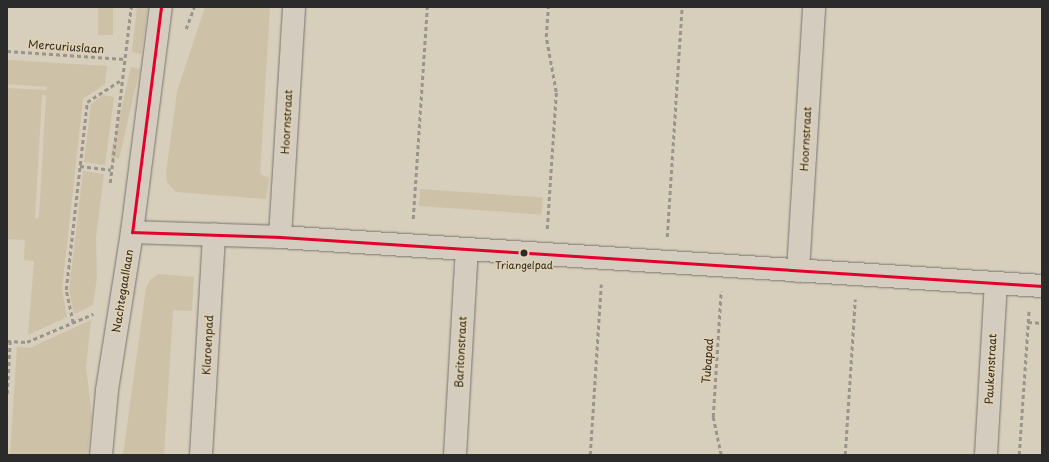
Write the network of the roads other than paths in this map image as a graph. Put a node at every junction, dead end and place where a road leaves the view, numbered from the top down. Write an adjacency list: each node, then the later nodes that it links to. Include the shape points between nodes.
1 (161, 7): 4 (street, Nachtegaallaan)
2 (294, 7): 6 (street, Hoornstraat)
3 (814, 7): 8 (street, Hoornstraat)
4 (132, 232): 5 (street); 11 (street, Nachtegaallaan, via 107,390)
5 (214, 234): 6 (street); 12 (street, Klaroenpad)
6 (280, 237): 7 (street)
7 (467, 249): 8 (street); 13 (street, Baritonstraat)
8 (798, 271): 9 (street)
9 (996, 283): 10 (street); 14 (street, Paukenstraat)
10 (1036, 285)
11 (100, 455)
12 (201, 455)
13 (455, 455)
14 (986, 455)

